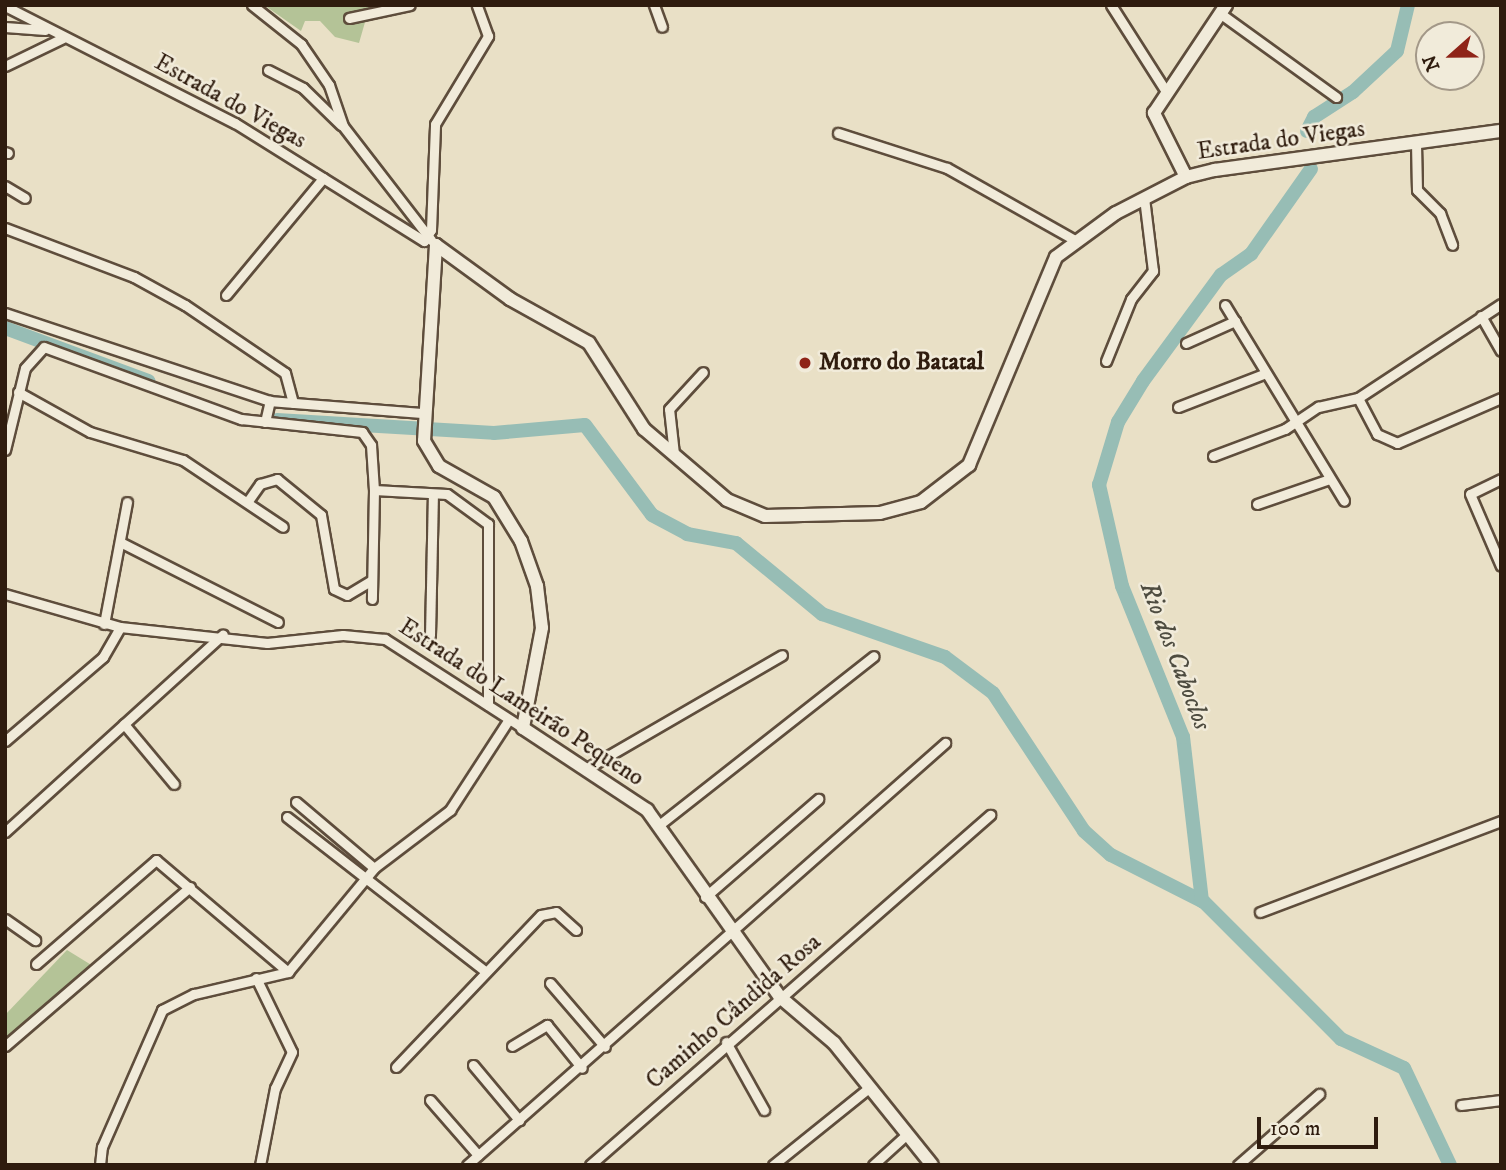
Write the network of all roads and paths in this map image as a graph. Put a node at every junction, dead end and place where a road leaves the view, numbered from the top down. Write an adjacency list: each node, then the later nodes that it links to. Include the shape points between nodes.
1 (252, 5): 17 (street, Estrada do Viegas, via 301,44 329,85)
2 (410, 5): 8 (street)
3 (477, 5): 28 (street, via 488,36 435,124)
4 (654, 5): 10 (street)
5 (1111, 5): 15 (street)
6 (5, 6): 11 (street, Estrada do Viegas)
7 (1223, 9): 15 (street); 16 (street)
8 (349, 18)
9 (5, 27): 11 (street)
10 (662, 27)
11 (51, 31): 12 (street, Estrada do Viegas)
12 (63, 38): 13 (street); 22 (street, Estrada do Viegas, via 235,123)
13 (5, 66)
14 (268, 70): 17 (street, via 303,88)
15 (1167, 93): 21 (street, via 1154,120)
16 (1336, 97)
17 (343, 126): 28 (street, Estrada do Viegas)
18 (1501, 131): 20 (street, Estrada do Viegas)
19 (838, 132): 27 (street, via 947,168)
20 (1416, 143): 21 (street, Estrada do Viegas); 29 (street, via 1417,190 1440,213)
21 (1186, 177): 25 (street, Estrada do Viegas)
22 (323, 178): 28 (street, Estrada do Viegas, via 416,237); 30 (street)
23 (5, 186): 24 (street)
24 (25, 198)
25 (1144, 198): 27 (street, Estrada do Viegas); 38 (street, via 1153,271 1131,299)
26 (5, 228): 45 (street, via 134,277 185,305 285,373)
27 (1075, 240): 51 (street, Estrada do Viegas, via 1042,284 1014,370 969,465 921,502 880,513 765,516 727,500)
28 (432, 242): 47 (street); 51 (street, Estrada do Viegas, via 510,299 589,342 632,414)
29 (1452, 245)
30 (226, 295)
31 (1501, 304): 34 (street)
32 (1225, 305): 35 (street)
33 (5, 313): 44 (street)
34 (1481, 316): 37 (street); 42 (street)
35 (1235, 321): 36 (street); 40 (street)
36 (1186, 343)
37 (1501, 351)
38 (1106, 360)
39 (703, 372): 51 (street, via 669,409)
40 (1266, 373): 46 (street); 48 (street)
41 (18, 392): 49 (street, via 31,356 44,347 241,419); 50 (street); 57 (street, via 90,432 183,460)
42 (1358, 397): 43 (street, via 1377,434 1397,443); 48 (street)
43 (1501, 398)
44 (270, 401): 45 (street); 49 (street)
45 (293, 403): 47 (street)
46 (1178, 407)
47 (424, 415): 77 (street, via 424,441 439,466 494,497 521,541 537,586 542,628)
48 (1295, 418): 52 (street, via 1285,429); 53 (street)
49 (265, 422): 55 (street, via 362,432 371,445)
50 (5, 450)
51 (674, 454)
52 (1213, 456)
53 (1329, 479): 58 (street); 60 (street)
54 (1501, 479): 63 (street, via 1470,494)
55 (374, 490): 56 (street); 64 (street)
56 (433, 494): 71 (street); 74 (street, via 447,494 475,510 492,536)
57 (248, 501): 61 (street); 64 (street, via 260,484 277,480 321,515 334,589 346,595)
58 (1344, 501)
59 (127, 502): 62 (street)
60 (1257, 505)
61 (283, 527)
62 (120, 541): 67 (street); 68 (street)
63 (1501, 566)
64 (372, 580): 66 (street)
65 (5, 594): 68 (street, Estrada do Lameirão Pequeno, via 37,598)
66 (372, 599)
67 (278, 622)
68 (104, 624): 69 (street, Estrada do Lameirão Pequeno)
69 (120, 627): 70 (street, Estrada do Lameirão Pequeno); 78 (street, via 103,657)
70 (223, 634): 74 (street, Estrada do Lameirão Pequeno, via 267,643 343,635 385,639); 76 (street)
71 (430, 635)
72 (782, 655): 80 (street)
73 (874, 656): 87 (street)
74 (488, 705): 75 (street, Estrada do Lameirão Pequeno)
75 (509, 719): 77 (street, Estrada do Lameirão Pequeno); 89 (street, via 450,810)
76 (124, 724): 81 (street); 88 (street)
77 (523, 728): 80 (street, Estrada do Lameirão Pequeno)
78 (5, 741)
79 (945, 743): 96 (street)
80 (589, 767): 87 (street, Estrada do Lameirão Pequeno, via 630,793)
81 (174, 784)
82 (818, 799): 92 (street)
83 (296, 802): 89 (street)
84 (990, 815): 103 (street, Caminho Cândida Rosa)
85 (288, 817): 90 (street)
86 (1501, 821): 93 (street)
87 (659, 825): 92 (street, Estrada do Lameirão Pequeno)
88 (5, 832)
89 (374, 868): 90 (street)
90 (366, 879): 99 (street); 100 (street)
91 (190, 887): 98 (street, via 156,860); 99 (street); 105 (street)
92 (705, 897): 96 (street, Estrada do Lameirão Pequeno)
93 (1260, 912)
94 (5, 919): 97 (street)
95 (576, 930): 100 (street, via 556,912 545,913)
96 (730, 935): 103 (street, Estrada do Lameirão Pequeno); 107 (street)
97 (35, 940)
98 (36, 964)
99 (288, 972): 101 (street)
100 (486, 972): 109 (street)
101 (256, 978): 120 (street, via 194,994 162,1010 102,1147); 121 (street, via 292,1052 275,1088)
102 (550, 983): 107 (street)
103 (780, 997): 104 (street, Caminho Cândida Rosa); 111 (street, Estrada do Lameirão Pequeno, via 834,1043)
104 (726, 1042): 116 (street); 123 (street, Caminho Cândida Rosa)
105 (5, 1046)
106 (512, 1046): 110 (street, via 547,1025)
107 (606, 1047): 110 (street)
108 (473, 1065): 117 (street)
109 (396, 1066)
110 (582, 1068): 117 (street)
111 (870, 1087): 118 (street, Estrada do Lameirão Pequeno); 124 (street)
112 (1319, 1094): 127 (street)
113 (430, 1100): 119 (street)
114 (1501, 1100): 115 (street)
115 (1461, 1105)
116 (764, 1110)
117 (519, 1120): 119 (street)
118 (906, 1135): 125 (street); 126 (street, Estrada do Lameirão Pequeno)
119 (478, 1155): 122 (street)
120 (100, 1165)
121 (260, 1165)
122 (467, 1165)
123 (590, 1165)
124 (774, 1165)
125 (873, 1165)
126 (932, 1165)
127 (1238, 1165)

